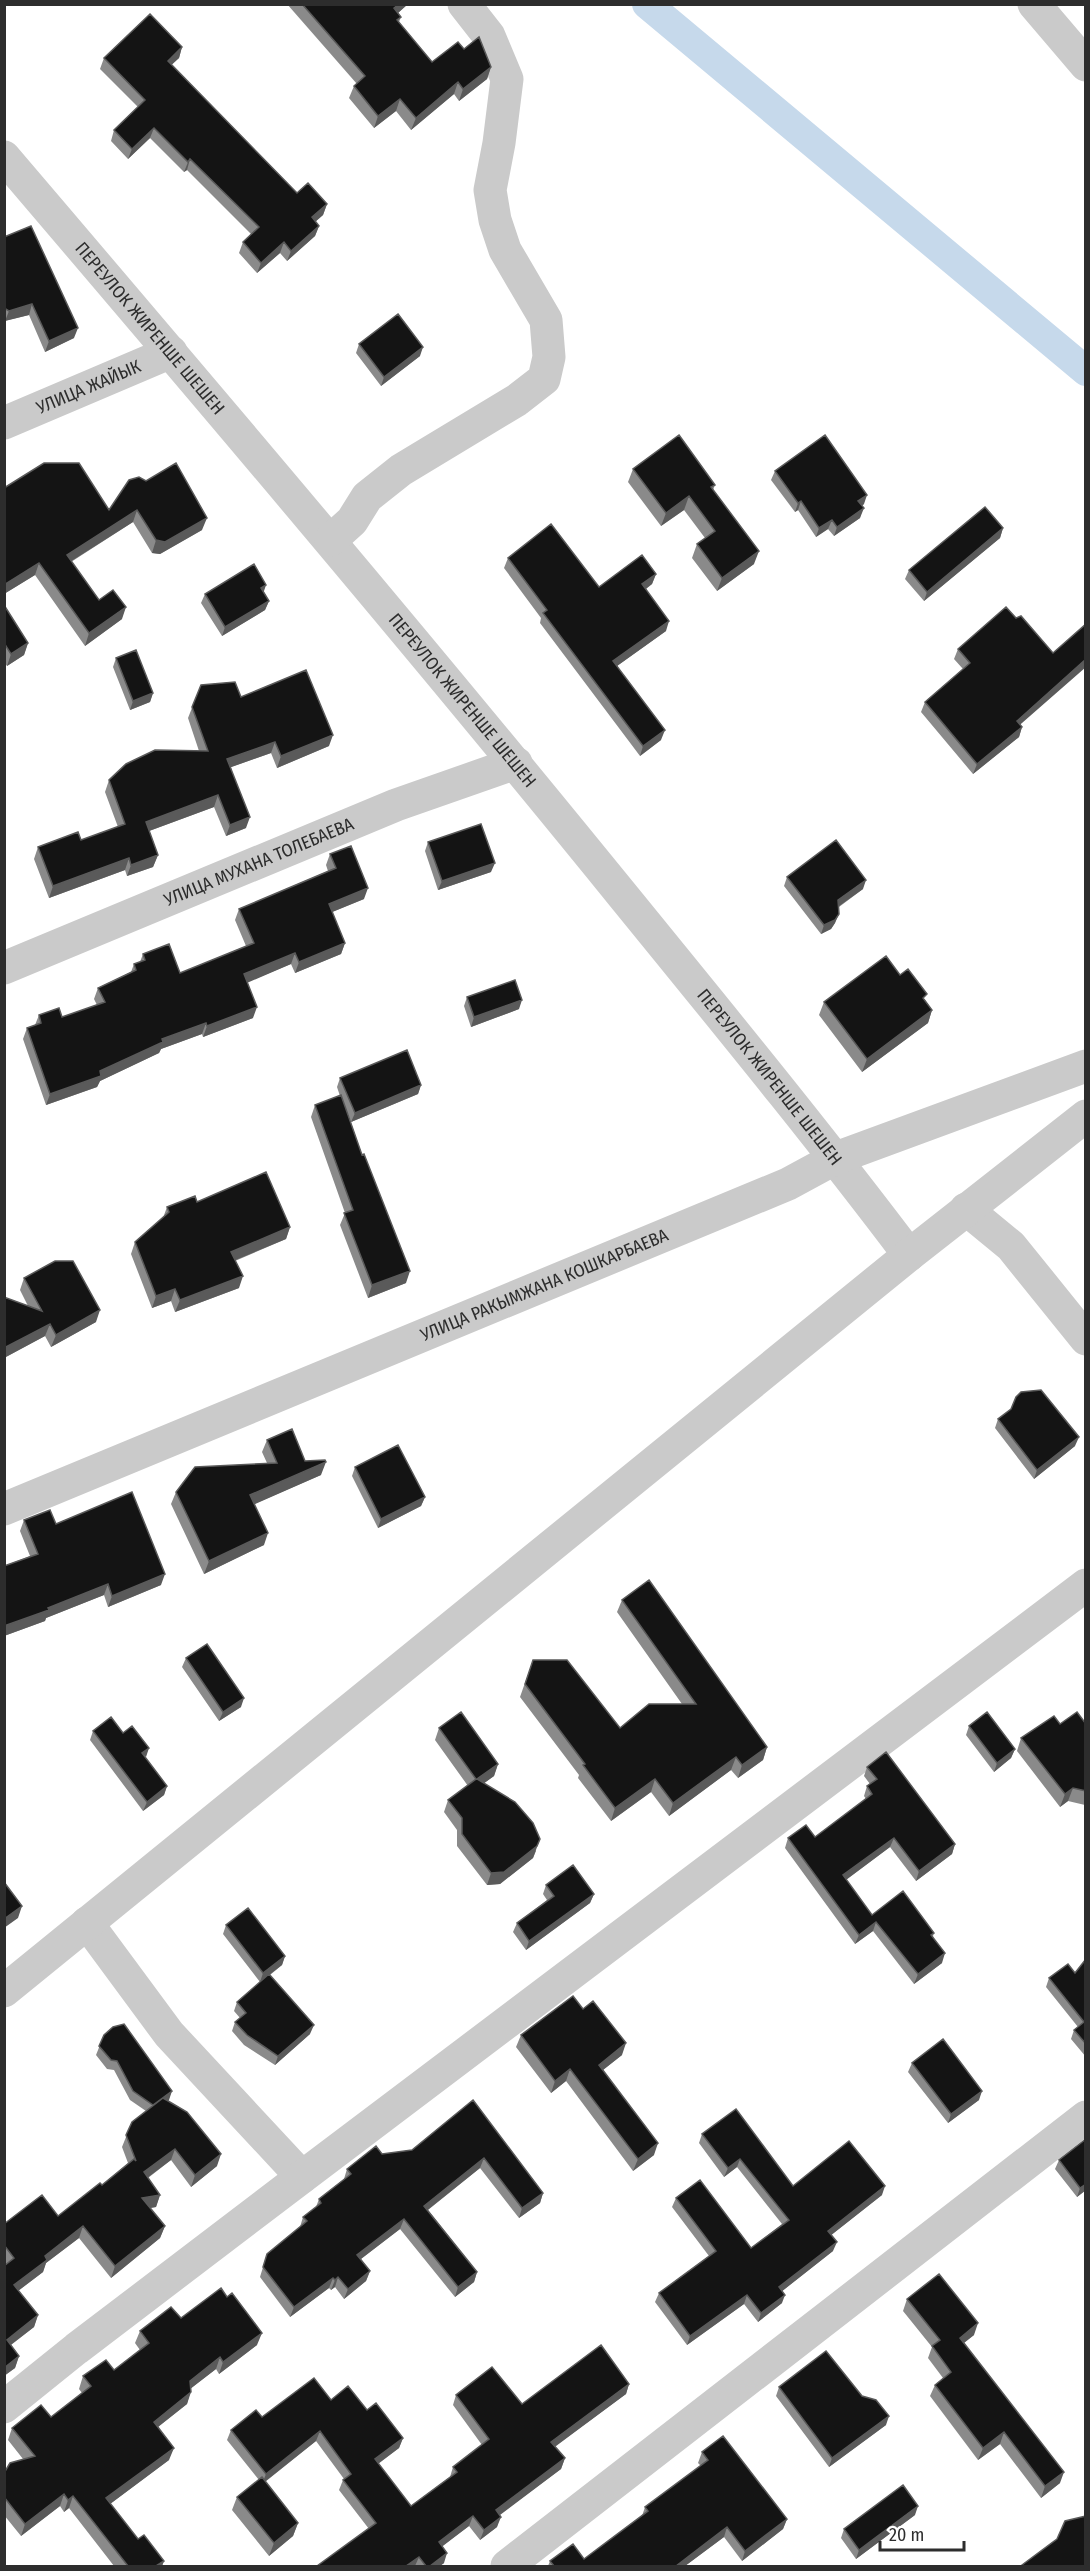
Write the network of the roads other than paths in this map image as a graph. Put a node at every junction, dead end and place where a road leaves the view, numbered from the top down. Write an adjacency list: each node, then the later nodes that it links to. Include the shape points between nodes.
1 (464, 4): 7 (street, via 489,36 507,79 490,190 505,250 546,320 549,357 544,379 517,400 401,470 367,497 352,521)
2 (1034, 4): 3 (street)
3 (1086, 65)
4 (4, 157): 5 (street, ПЕРЕУЛОК ЖИРЕНШЕ ШЕШЕН)
5 (171, 352): 6 (street, УЛИЦА ЖАЙЫК); 7 (street, ПЕРЕУЛОК ЖИРЕНШЕ ШЕШЕН)
6 (4, 423)
7 (331, 540): 8 (street, ПЕРЕУЛОК ЖИРЕНШЕ ШЕШЕН)
8 (516, 763): 9 (street, УЛИЦА МУХАНА ТОЛЕБАЕВА, via 396,805); 12 (street, ПЕРЕУЛОК ЖИРЕНШЕ ШЕШЕН)
9 (4, 968)
10 (1086, 1066): 12 (street, УЛИЦА РАКЫМЖАНА КОШКАРБАЕВА)
11 (1086, 1116): 13 (street)
12 (836, 1158): 14 (street, ПЕРЕУЛОК ЖИРЕНШЕ ШЕШЕН); 16 (street, УЛИЦА РАКЫМЖАНА КОШКАРБАЕВА, via 788,1184)
13 (966, 1209): 14 (street); 15 (street, via 1011,1246)
14 (909, 1255): 18 (street)
15 (1086, 1339)
16 (4, 1509)
17 (1086, 1585): 21 (street)
18 (87, 1923): 19 (street); 21 (street, via 169,2034)
19 (4, 1991)
20 (1086, 2118): 23 (street)
21 (302, 2177): 22 (street)
22 (4, 2407)
23 (507, 2566)

